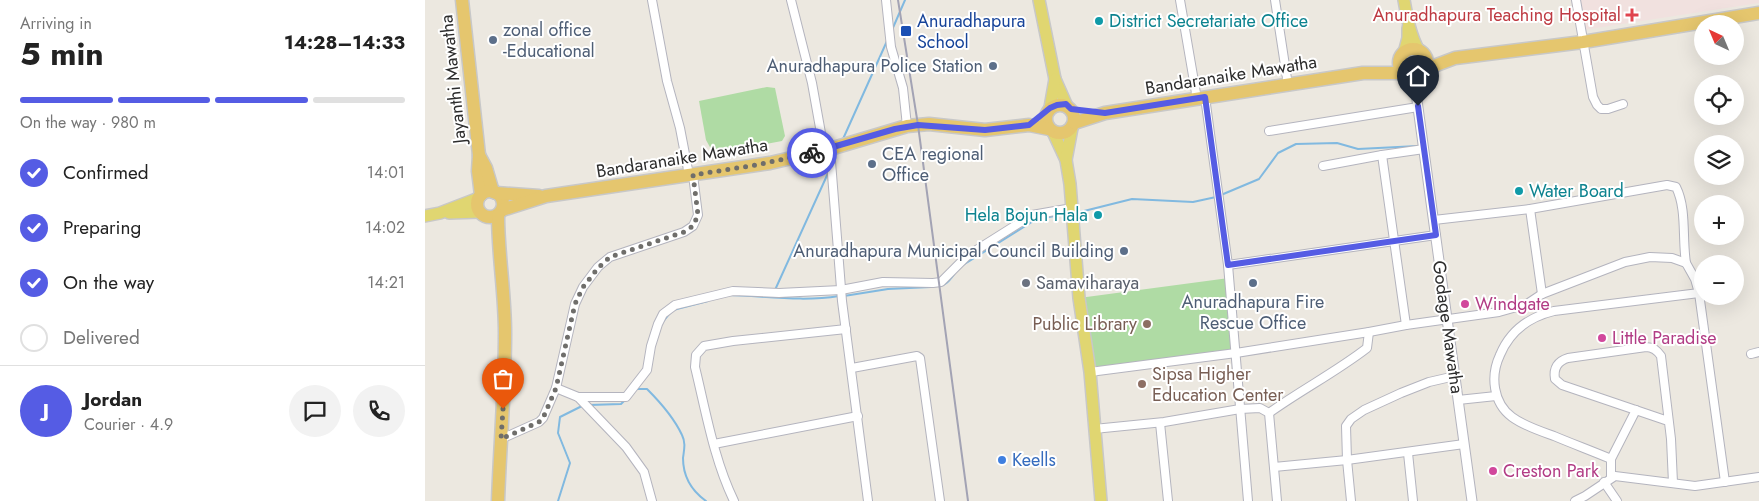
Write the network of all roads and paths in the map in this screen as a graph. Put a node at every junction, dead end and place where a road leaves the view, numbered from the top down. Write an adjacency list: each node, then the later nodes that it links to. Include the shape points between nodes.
1 (462, 0): 37 (highway, Jayanthi Mawatha, via 478,171)
2 (651, 0): 36 (street)
3 (791, 0): 31 (street)
4 (886, 0): 28 (street, via 891,47 903,88)
5 (1039, 0): 18 (main road)
6 (1180, 0): 20 (street)
7 (1275, 0): 19 (street)
8 (1404, 0): 11 (main road)
9 (1576, 0): 12 (street)
10 (1759, 13): 12 (highway, Bandaranaike Mawatha)
11 (1407, 19): 13 (main road); 14 (main road, via 1408,38)
12 (1583, 42): 15 (highway, Bandaranaike Mawatha); 21 (street, via 1597,105 1608,109)
13 (1421, 52): 14 (highway, via 1411,50); 15 (highway, Bandaranaike Mawatha); 17 (highway, via 1427,61)
14 (1402, 56): 16 (highway, Bandaranaike Mawatha); 17 (highway, via 1399,65)
15 (1455, 58): 17 (highway, Bandaranaike Mawatha)
16 (1363, 73): 17 (highway, Bandaranaike Mawatha); 19 (highway, Bandaranaike Mawatha)
17 (1414, 74): 22 (street, Godage Mawatha)
18 (1055, 79): 23 (main road); 24 (main road)
19 (1288, 85): 20 (highway, Bandaranaike Mawatha)
20 (1201, 98): 25 (highway, Bandaranaike Mawatha); 50 (street, via 1221,205)
21 (1623, 104)
22 (1418, 106): 30 (street); 32 (street, Godage Mawatha)
23 (1068, 107): 24 (highway, via 1057,105); 25 (highway, Bandaranaike Mawatha); 27 (highway, via 1074,115)
24 (1048, 111): 26 (highway); 29 (highway, via 1046,122)
25 (1105, 113): 27 (highway, Bandaranaike Mawatha)
26 (1029, 125): 28 (highway, Bandaranaike Mawatha, via 985,130 929,124); 29 (highway, Bandaranaike Mawatha)
27 (1073, 125): 29 (highway, via 1063,132); 34 (main road)
28 (907, 126): 31 (highway, Bandaranaike Mawatha)
29 (1051, 131): 34 (main road)
30 (1269, 131)
31 (827, 149): 36 (highway, Bandaranaike Mawatha); 52 (street)
32 (1424, 149): 33 (street); 45 (street, Godage Mawatha)
33 (1382, 155): 35 (street); 47 (street)
34 (1066, 160): 39 (main road)
35 (1323, 166)
36 (691, 175): 38 (highway, Bandaranaike Mawatha); 64 (street, via 698,215 693,226 610,257 583,287 575,304)
37 (487, 194): 38 (highway, Bandaranaike Mawatha); 41 (highway, via 502,200); 42 (main road, Bandaranaike Mawatha); 43 (highway, via 477,205)
38 (546, 196): 41 (highway, Bandaranaike Mawatha)
39 (1072, 208): 52 (street, via 1032,215 967,256 941,282 883,282); 62 (main road, via 1079,298)
40 (1530, 209): 45 (street); 49 (street, via 1667,184 1676,187 1682,199); 53 (street)
41 (500, 212): 43 (highway, via 490,218); 48 (highway)
42 (440, 213): 43 (main road, Bandaranaike Mawatha); 44 (main road, Bandaranaike Mawatha)
43 (481, 213): 48 (highway)
44 (425, 216)
45 (1434, 220): 46 (street, Godage Mawatha)
46 (1436, 235): 47 (street); 56 (street, Godage Mawatha)
47 (1394, 241): 50 (street); 57 (street)
48 (498, 249): 75 (highway, via 504,290 505,332)
49 (1686, 262): 51 (street); 53 (street, via 1650,257 1625,262)
50 (1228, 265): 60 (street)
51 (1694, 277)
52 (841, 294): 58 (street); 67 (street, via 733,290 675,305 663,314 657,324 647,370 626,397)
53 (1542, 294): 56 (street, via 1527,304 1499,312)
54 (1694, 294): 65 (street, via 1555,312 1534,318 1518,329 1497,360)
55 (1701, 305): 85 (street)
56 (1447, 318): 57 (street); 63 (street, Godage Mawatha)
57 (1406, 324): 59 (street)
58 (845, 329): 61 (street); 76 (street, via 704,346 696,355 695,367)
59 (1369, 332): 60 (street); 70 (street, via 1367,348)
60 (1236, 353): 62 (street); 68 (street)
61 (851, 368): 71 (street); 91 (street, via 920,358)
62 (1090, 372): 74 (main road)
63 (1455, 376): 66 (street, Godage Mawatha); 80 (street, via 1401,393 1351,419 1346,426)
64 (556, 388): 67 (street); 75 (street, via 539,422)
65 (1496, 396): 66 (street); 79 (street, via 1505,412 1519,422)
66 (1458, 400): 77 (street, Godage Mawatha)
67 (584, 403): 88 (street, via 626,447 644,472)
68 (1240, 409): 70 (street, via 1260,408); 73 (street); 94 (street)
69 (1636, 410): 72 (street); 72 (street, via 1559,383 1554,376 1556,367 1561,360 1568,358 1653,348 1661,356); 79 (street)
70 (1269, 414): 81 (street)
71 (857, 416): 76 (street); 90 (street)
72 (1668, 421): 86 (street)
73 (1160, 423): 74 (street); 93 (street)
74 (1094, 429): 92 (main road)
75 (501, 439): 87 (highway)
76 (714, 444): 89 (street)
77 (1464, 444): 78 (street); 98 (street, Godage Mawatha)
78 (1408, 453): 80 (street); 97 (street)
79 (1611, 459): 82 (street)
80 (1347, 460): 81 (street); 96 (street)
81 (1274, 467): 95 (street)
82 (1611, 477): 84 (street); 86 (street, via 1619,475)
83 (1759, 477): 85 (street)
84 (1604, 482): 99 (street); 100 (street)
85 (1725, 482): 86 (street, via 1695,486)
86 (1673, 483)
87 (498, 501)
88 (652, 501)
89 (734, 501)
90 (868, 501)
91 (940, 501)
92 (1101, 501)
93 (1168, 501)
94 (1248, 501)
95 (1277, 501)
96 (1351, 501)
97 (1413, 501)
98 (1472, 501)
99 (1575, 501)
100 (1617, 501)

